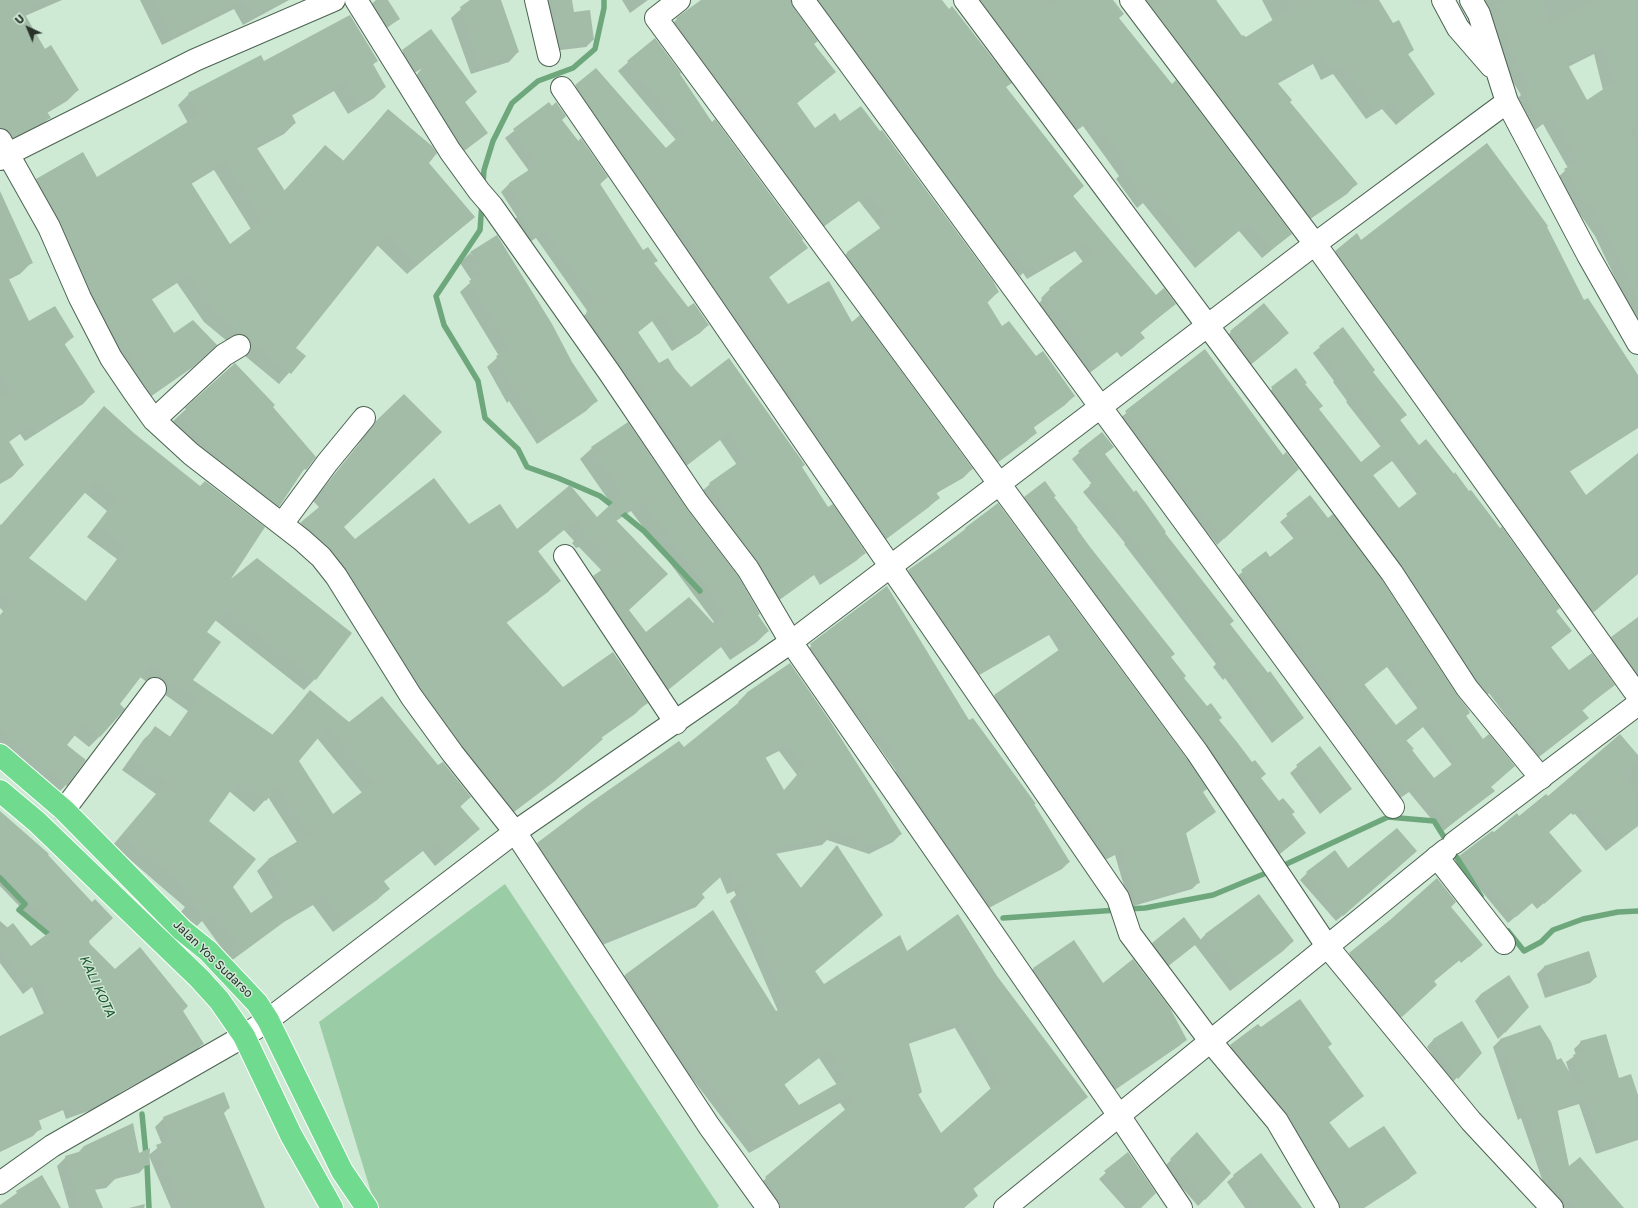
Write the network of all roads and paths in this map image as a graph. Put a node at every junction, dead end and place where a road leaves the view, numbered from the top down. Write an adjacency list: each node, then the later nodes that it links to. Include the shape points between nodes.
1 (334, 0): 14 (street, via 195,60)
2 (356, 0): 26 (street, via 450,151 609,372 697,502 748,569)
3 (536, 0): 10 (street)
4 (679, 0): 22 (street, via 656,18)
5 (803, 0): 19 (street)
6 (965, 0): 16 (street)
7 (1131, 0): 15 (street)
8 (1443, 0): 11 (street, via 1458,28)
9 (1471, 0): 11 (street, via 1479,14)
10 (550, 55)
11 (1496, 71): 13 (street)
12 (562, 88): 25 (street)
13 (1507, 102): 15 (street); 17 (street)
14 (3, 151): 21 (street, via 49,227 80,298 111,358)
15 (1315, 244): 16 (street); 28 (street)
16 (1208, 325): 19 (street); 32 (street, via 1392,573 1467,688)
17 (1638, 343)
18 (239, 346): 21 (street, via 224,355)
19 (1101, 407): 22 (street); 34 (street)
20 (364, 418): 23 (street, via 327,462)
21 (154, 420): 23 (street, via 208,468)
22 (999, 484): 25 (street); 39 (street, via 1197,752)
23 (282, 524): 36 (street, via 321,557 336,576 411,696)
24 (565, 556): 30 (street)
25 (890, 567): 26 (street); 42 (street, via 1118,898 1130,934)
26 (791, 642): 30 (street); 43 (street)
27 (155, 689): 35 (street)
28 (1638, 696)
29 (1638, 704): 32 (street)
30 (676, 723): 36 (street)
31 (0, 755): 35 (highway, Jalan Yos Sudarso)
32 (1541, 778): 37 (street)
33 (0, 791): 41 (highway, Jalan Yos Sudarso, via 37,822 200,978)
34 (1393, 806)
35 (64, 810): 40 (highway, Jalan Yos Sudarso, via 182,930 208,951 241,984)
36 (515, 832): 40 (street); 47 (street, via 709,1126)
37 (1446, 850): 38 (street); 39 (street)
38 (1504, 943)
39 (1327, 946): 42 (street); 51 (street, via 1476,1127)
40 (268, 1020): 41 (street); 46 (highway, Jalan Yos Sudarso, via 342,1171)
41 (244, 1036): 44 (street, via 52,1146); 45 (highway, Jalan Yos Sudarso, via 291,1135)
42 (1211, 1042): 43 (street); 50 (street, via 1277,1121)
43 (1120, 1117): 48 (street); 49 (street)
44 (0, 1183)
45 (332, 1208)
46 (367, 1208)
47 (768, 1208)
48 (1005, 1208)
49 (1181, 1208)
50 (1328, 1208)
51 (1552, 1208)

